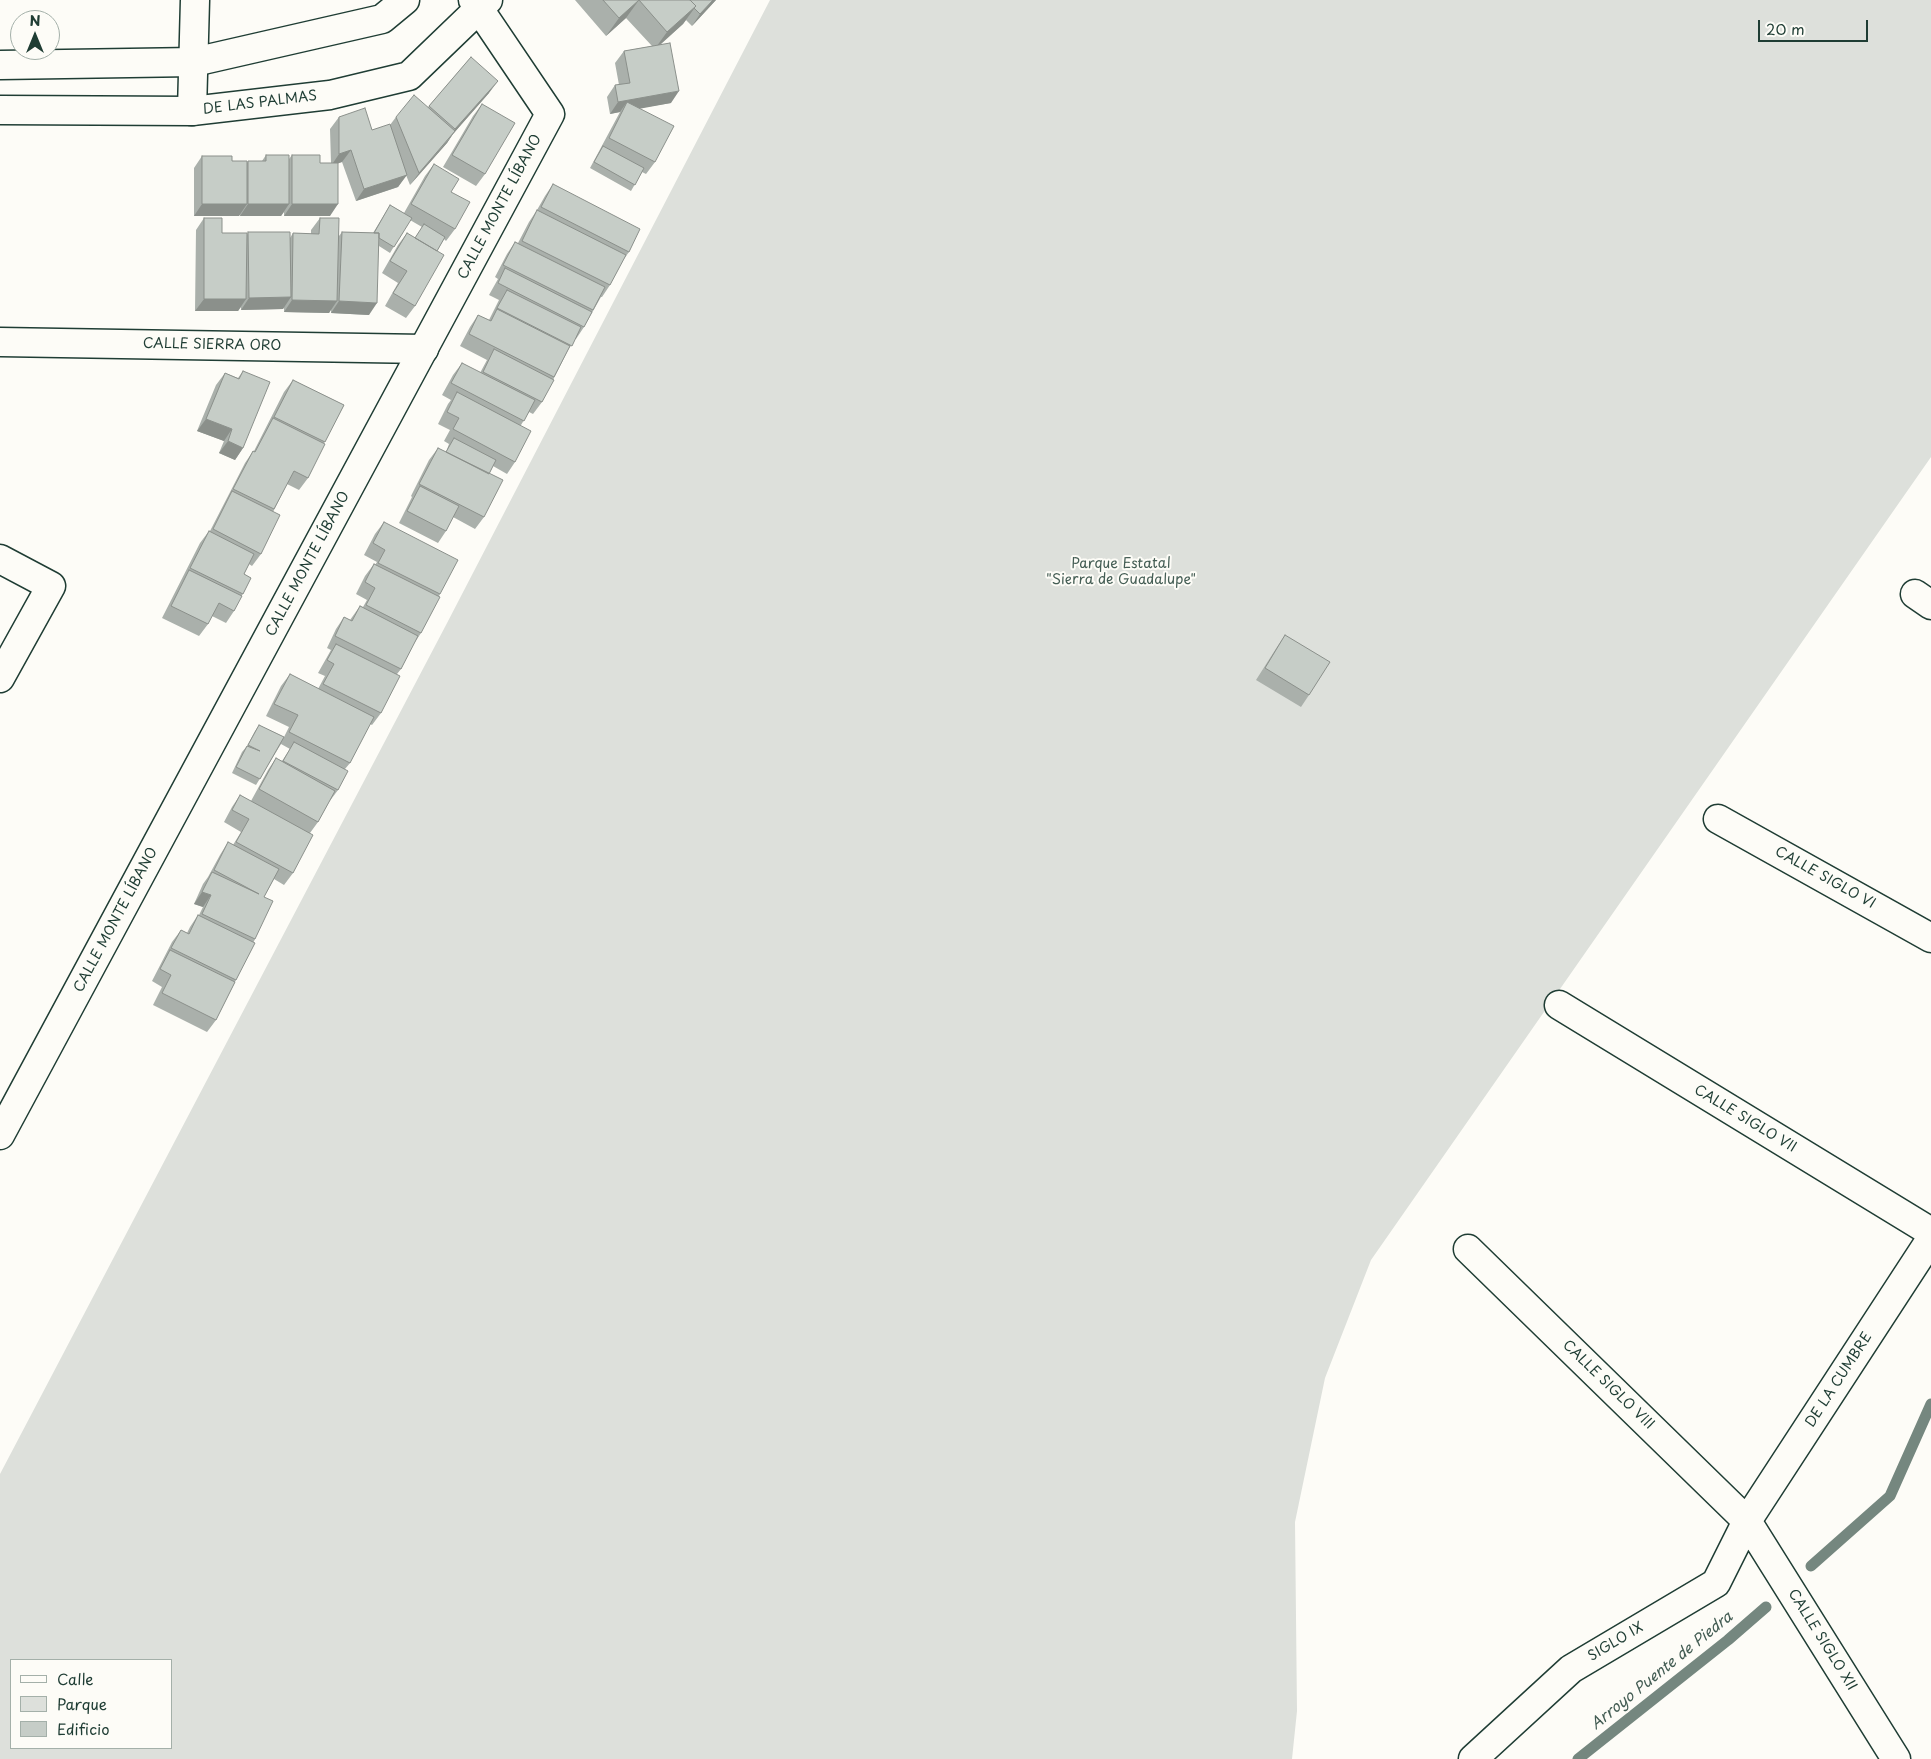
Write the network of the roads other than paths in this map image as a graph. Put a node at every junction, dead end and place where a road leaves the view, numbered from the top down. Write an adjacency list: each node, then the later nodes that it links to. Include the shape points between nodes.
1 (194, 0): 4 (street)
2 (406, 0): 4 (street, via 382,19)
3 (480, 3): 7 (street, DE LAS PALMAS, via 409,76 330,95); 9 (street, CALLE MONTE LÍBANO, via 550,114)
4 (194, 62): 5 (street); 7 (street)
5 (0, 65)
6 (0, 110): 7 (street, DE LAS PALMAS)
7 (192, 111)
8 (0, 342): 9 (street, CALLE SIERRA ORO)
9 (424, 349): 15 (street, CALLE MONTE LÍBANO)
10 (0, 559): 11 (street, via 51,586)
11 (0, 678)
12 (1718, 819): 13 (street, CALLE SIGLO VI)
13 (1931, 938)
14 (1559, 1005): 16 (street, CALLE SIGLO VII)
15 (0, 1135)
16 (1931, 1232)
17 (1931, 1239): 19 (street, DE LA CUMBRE)
18 (1468, 1249): 19 (street, CALLE SIGLO VIII)
19 (1747, 1521): 20 (street, SIGLO IX, via 1716,1583 1571,1669); 21 (street, CALLE SIGLO XII)
20 (1473, 1759)
21 (1896, 1759)

